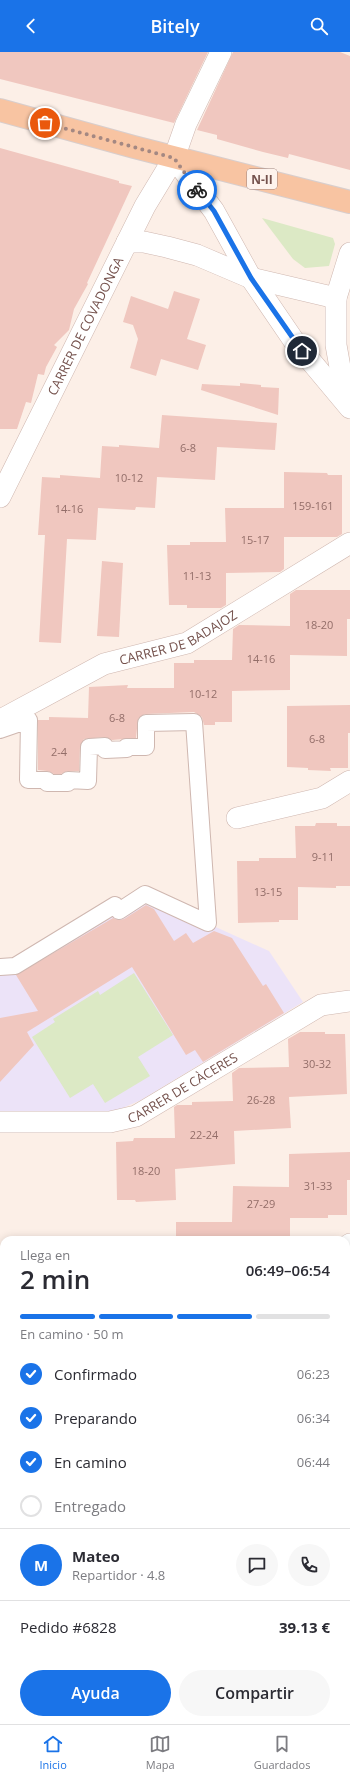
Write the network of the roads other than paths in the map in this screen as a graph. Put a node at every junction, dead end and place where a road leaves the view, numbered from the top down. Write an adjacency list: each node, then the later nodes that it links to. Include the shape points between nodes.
1 (221, 52): 3 (street, CARRER DE COVADONGA, via 186,124)
2 (0, 110): 3 (main road, N-II)
3 (174, 158): 4 (main road, N-II); 5 (street, CARRER DE COVADONGA, via 149,196); 7 (street, via 214,211)
4 (350, 202)
5 (127, 242): 7 (street, via 144,242 197,255); 10 (street, CARRER DE COVADONGA)
6 (350, 253): 8 (street)
7 (251, 278): 8 (street); 9 (street, via 294,341)
8 (336, 298): 9 (street, via 336,345)
9 (348, 406)
10 (0, 496)
11 (350, 543): 12 (street, CARRER DE BADAJOZ, via 187,642 104,664)
12 (0, 719)
13 (0, 730): 16 (street, via 29,720 28,780 68,783 68,780 88,781 89,747 105,746 105,750 146,747 146,723 194,722 208,923 145,894 119,911 115,905 15,966)
14 (350, 781): 15 (street, via 322,798)
15 (237, 818)
16 (0, 967)
17 (350, 1002): 18 (street, CARRER DE CÀCERES, via 321,1005 136,1116 110,1122)
18 (0, 1122)

